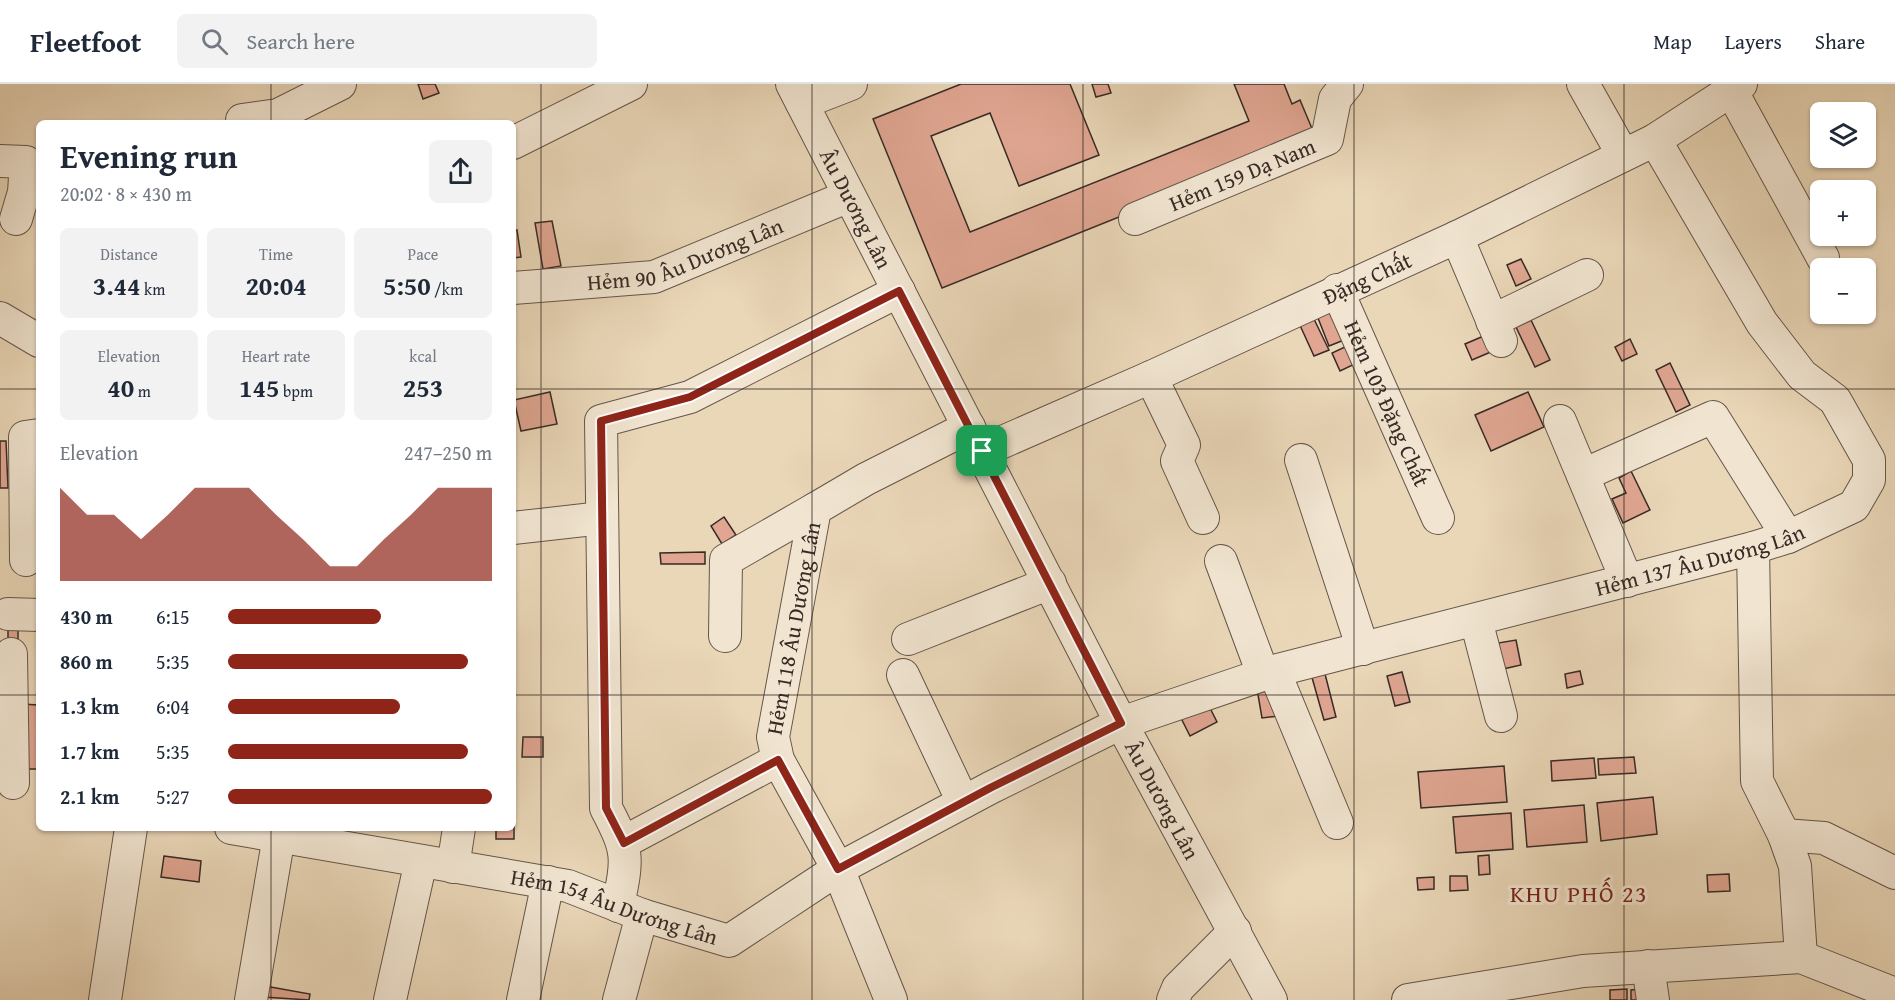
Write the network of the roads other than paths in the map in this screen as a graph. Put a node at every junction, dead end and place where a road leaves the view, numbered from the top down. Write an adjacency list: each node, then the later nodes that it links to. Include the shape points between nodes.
1 (340, 84): 8 (street)
2 (631, 84): 11 (street)
3 (851, 84): 7 (street)
4 (1583, 84): 12 (street)
5 (1336, 89): 16 (street, Hẻm 159 Dạ Nam, via 1327,139)
6 (1726, 89): 10 (street, Đặng Chất); 18 (street)
7 (797, 94): 14 (street, Âu Dương Lân)
8 (278, 119): 9 (street)
9 (242, 120)
10 (1655, 140): 12 (street, Đặng Chất); 36 (street, Hẻm 137 Âu Dương Lân, via 1762,323 1802,375 1835,400 1869,460 1869,480 1854,506)
11 (516, 142)
12 (1623, 155): 17 (street, Đặng Chất)
13 (0, 161): 15 (street, via 26,162 24,192)
14 (849, 196): 20 (street, Hẻm 90 Âu Dương Lân, via 654,277); 22 (street, Âu Dương Lân)
15 (16, 219)
16 (1135, 219)
17 (1457, 237): 19 (street, via 1497,331); 21 (street, Đặng Chất)
18 (1823, 258)
19 (1587, 275)
20 (516, 288)
21 (1337, 290): 25 (street, Đặng Chất); 34 (street, Hẻm 103 Đặng Chất)
22 (899, 291): 28 (street, Âu Dương Lân); 32 (street, via 690,397 601,421)
23 (0, 318): 24 (street)
24 (36, 339)
25 (1151, 377): 28 (street, Đặng Chất); 33 (street, via 1184,445 1176,461)
26 (1560, 421): 30 (street)
27 (36, 435): 38 (street, via 25,437)
28 (976, 439): 31 (street, Hẻm 118 Âu Dương Lân, via 866,479); 41 (street, Âu Dương Lân)
29 (1301, 460): 45 (street)
30 (1583, 475): 36 (street, via 1713,417); 40 (street)
31 (815, 509): 43 (street, via 726,560); 51 (street, Hẻm 118 Âu Dương Lân, via 773,738)
32 (602, 518): 35 (street); 61 (street, via 606,808)
33 (1203, 518)
34 (1438, 518)
35 (516, 528)
36 (1788, 537): 37 (street, Hẻm 137 Âu Dương Lân)
37 (1753, 548): 40 (street, Hẻm 137 Âu Dương Lân); 59 (street, via 1757,781)
38 (26, 560)
39 (1221, 561): 47 (street)
40 (1627, 581): 42 (street, Hẻm 137 Âu Dương Lân)
41 (1050, 583): 44 (street); 50 (street, Âu Dương Lân)
42 (1476, 620): 45 (street, Hẻm 137 Âu Dương Lân); 49 (street)
43 (724, 636)
44 (908, 639)
45 (1363, 649): 47 (street, Hẻm 137 Âu Dương Lân)
46 (11, 654): 52 (street)
47 (1269, 673): 50 (street, Hẻm 137 Âu Dương Lân); 54 (street)
48 (903, 675): 53 (street)
49 (1501, 716)
50 (1121, 723): 53 (street, Hẻm 154 Âu Dương Lân); 68 (street, Âu Dương Lân)
51 (778, 760): 61 (street); 64 (street, Hẻm 118 Âu Dương Lân)
52 (17, 784)
53 (963, 802): 64 (street, Hẻm 154 Âu Dương Lân)
54 (1337, 823)
55 (131, 831): 74 (street)
56 (249, 831): 60 (street, Hẻm 154 Âu Dương Lân)
57 (459, 831): 63 (street)
58 (313, 835): 60 (street, Hẻm 154 Âu Dương Lân); 62 (street, Hẻm 154 Âu Dương Lân)
59 (1784, 835): 65 (street, via 1824,838); 69 (street, via 1795,866)
60 (279, 836): 75 (street)
61 (624, 843): 67 (street)
62 (421, 861): 63 (street, Hẻm 154 Âu Dương Lân); 76 (street)
63 (453, 867): 66 (street, Hẻm 154 Âu Dương Lân)
64 (838, 869): 67 (street, Hẻm 154 Âu Dương Lân, via 729,941); 73 (street, Hẻm 118 Âu Dương Lân)
65 (1895, 873)
66 (548, 882): 67 (street, Hẻm 154 Âu Dương Lân); 77 (street)
67 (630, 910): 78 (street)
68 (1235, 931): 79 (street, via 1178,988); 80 (street, Âu Dương Lân)
69 (1801, 957): 70 (street); 72 (street)
70 (1648, 966): 71 (street); 82 (street)
71 (1553, 988): 81 (street)
72 (1895, 994)
73 (883, 997)
74 (105, 1000)
75 (251, 1000)
76 (390, 1000)
77 (523, 1000)
78 (619, 1000)
79 (1173, 1000)
80 (1271, 1000)
81 (1408, 1000)
82 (1653, 1000)

